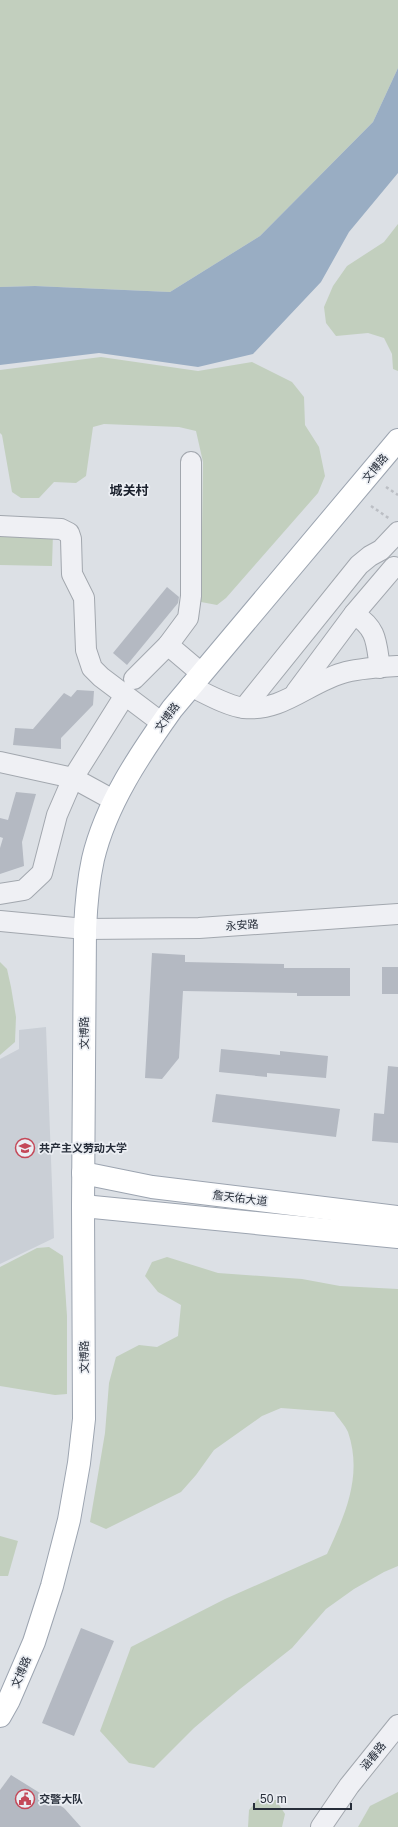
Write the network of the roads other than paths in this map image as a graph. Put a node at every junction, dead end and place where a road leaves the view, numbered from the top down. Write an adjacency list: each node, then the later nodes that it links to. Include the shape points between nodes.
1 (398, 440): 10 (main road, 文博路)
2 (191, 462): 8 (street, via 190,608 188,618)
3 (0, 526): 11 (street, via 61,529 69,533 72,574 84,598 86,650 92,668)
4 (395, 527): 5 (street)
5 (381, 550): 6 (street); 13 (street, via 359,565)
6 (396, 570): 7 (street)
7 (354, 614): 9 (street, via 372,630); 12 (street)
8 (168, 645): 10 (street); 11 (street)
9 (389, 667): 12 (street, via 346,672 314,684)
10 (196, 679): 13 (street, via 222,700); 14 (main road, 文博路)
11 (130, 687): 14 (street); 16 (street)
12 (292, 697): 13 (street, via 273,706)
13 (244, 708)
14 (162, 724): 17 (main road, 文博路, via 143,751)
15 (0, 762): 16 (street)
16 (73, 778): 17 (street); 18 (street, via 57,815 42,873 24,890)
17 (115, 802): 21 (main road, 文博路, via 102,830 93,859)
18 (0, 894)
19 (398, 914): 21 (street, 永安路, via 199,928)
20 (0, 921): 21 (street, 永安路)
21 (85, 929): 22 (main road, 文博路)
22 (83, 1173): 23 (main road, 文博路); 24 (main road, 詹天佑大道, via 152,1188)
23 (83, 1206): 25 (main road, 詹天佑大道); 26 (main road, 文博路, via 84,1419 79,1463 69,1520 52,1586 34,1642)
24 (398, 1217)
25 (398, 1237)
26 (0, 1716)
27 (398, 1725): 28 (street, 涵春路, via 349,1786)
28 (321, 1827)

